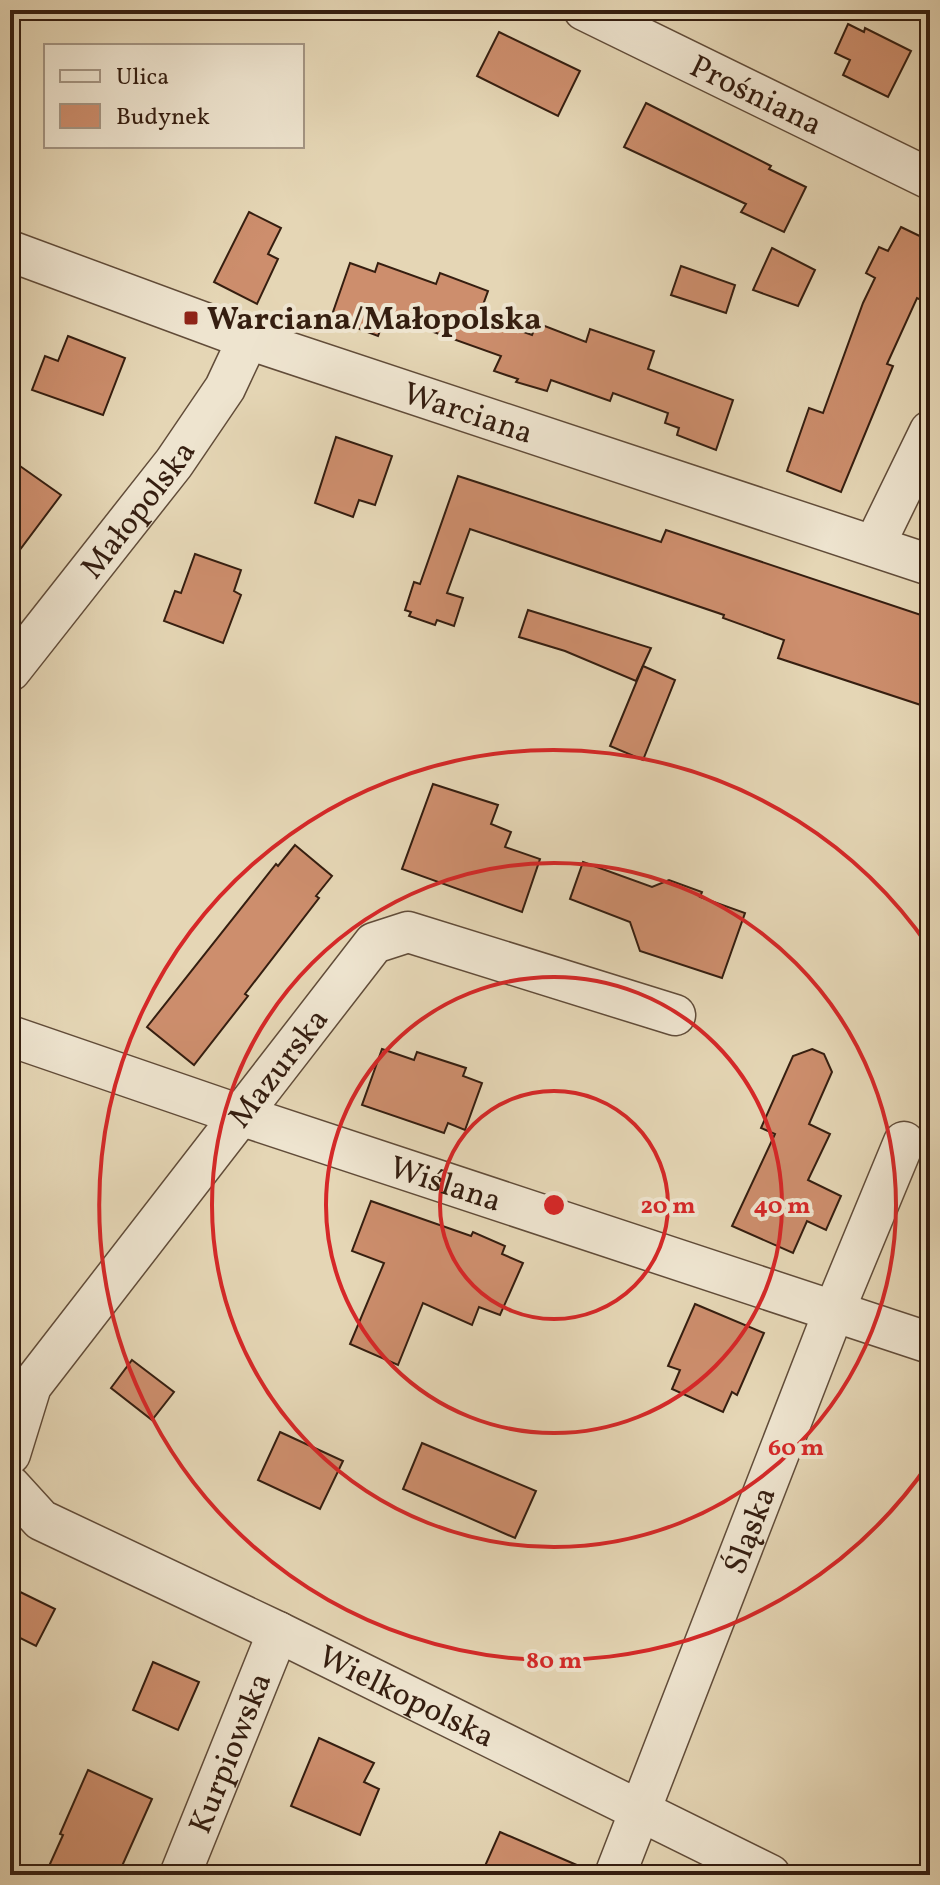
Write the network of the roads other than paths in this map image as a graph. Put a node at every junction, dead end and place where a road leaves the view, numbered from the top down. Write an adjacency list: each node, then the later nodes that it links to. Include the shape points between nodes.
1 (584, 10): 2 (street, Prośniana)
2 (930, 179)
3 (10, 251): 4 (street, Warciana)
4 (248, 339): 6 (street, Warciana); 8 (street, Małopolska, via 225,388 174,463)
5 (930, 431): 6 (street)
6 (874, 546): 7 (street, Warciana)
7 (930, 565)
8 (10, 671)
9 (675, 1015): 11 (street, Mazurska, via 408,932 374,943)
10 (10, 1036): 11 (street, Wiślana)
11 (240, 1115): 13 (street, Wiślana); 15 (street, Mazurska, via 31,1386)
12 (904, 1142): 13 (street, Śląska)
13 (834, 1311): 14 (street, Wiślana); 18 (street, Śląska)
14 (930, 1343)
15 (10, 1454)
16 (10, 1486): 17 (street, Wielkopolska, via 41,1520)
17 (278, 1632): 18 (street, Wielkopolska); 19 (street, Kurpiowska)
18 (642, 1810): 20 (street, Śląska); 21 (street, Wielkopolska)
19 (180, 1875)
20 (615, 1875)
21 (770, 1875)

